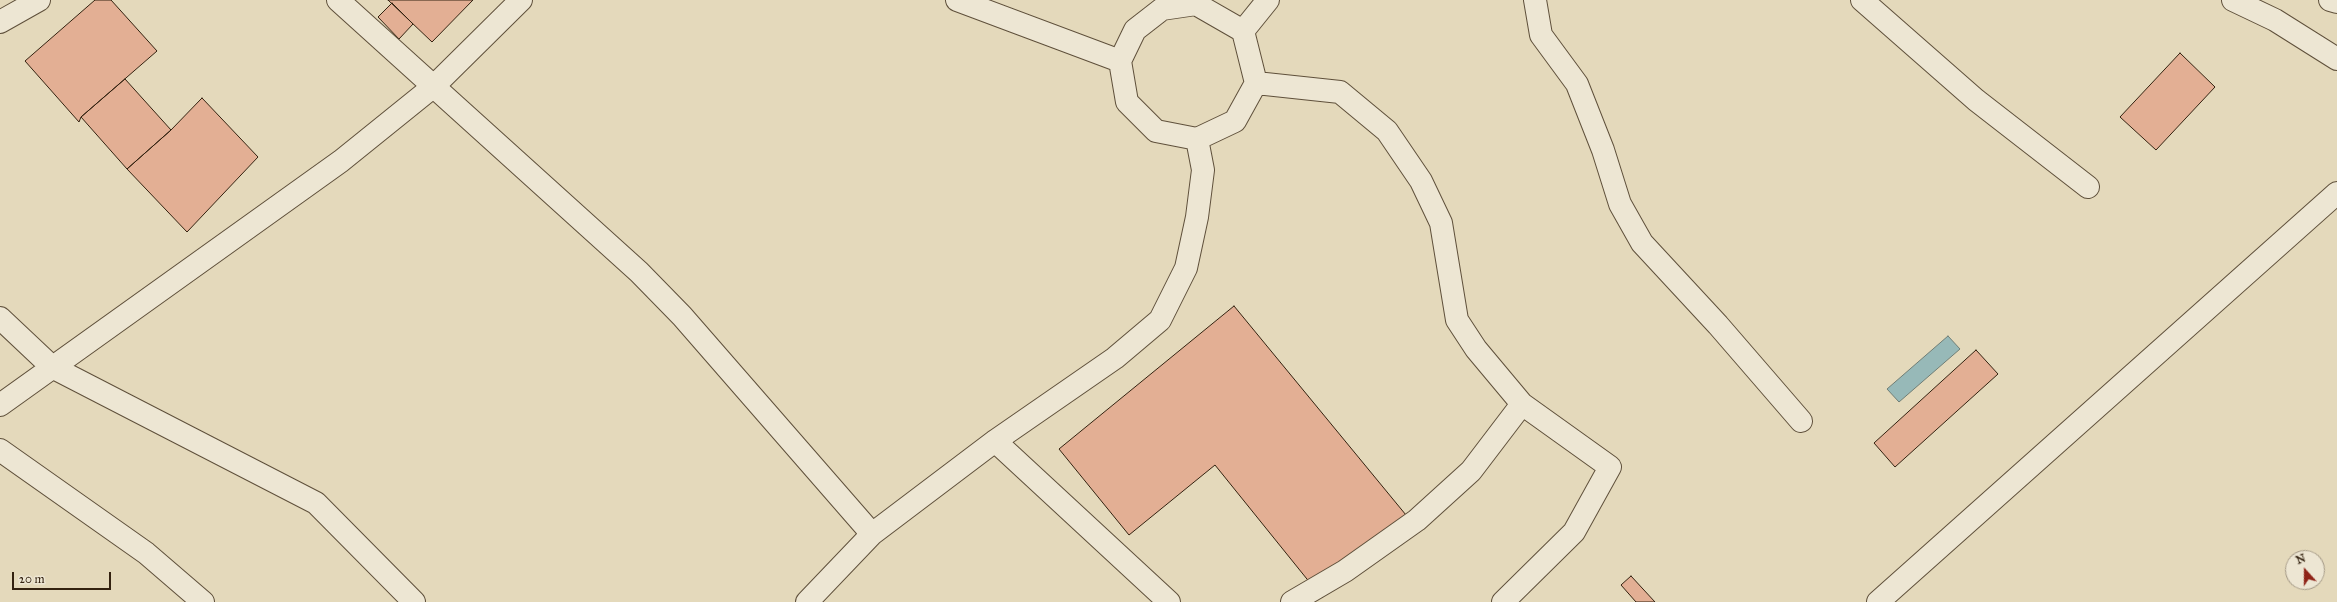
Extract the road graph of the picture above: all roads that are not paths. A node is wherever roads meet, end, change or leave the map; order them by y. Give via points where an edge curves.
1 (39, 0) edge
2 (338, 0) edge
3 (521, 0) edge
4 (960, 0) edge
5 (1268, 0) edge
6 (1535, 0) edge
7 (1862, 0) edge
8 (2233, 0) edge
9 (2330, 0) edge
10 (1198, 2) edge
11 (2337, 2) edge
12 (0, 22) edge
13 (1243, 30) junction
14 (2337, 59) edge
15 (1120, 61) junction
16 (1256, 83) junction
17 (434, 86) junction
18 (1197, 139) junction
19 (2088, 188) dead end
20 (2337, 193) edge
21 (0, 318) edge
22 (52, 367) junction
23 (1522, 404) junction
24 (0, 405) edge
25 (1800, 421) dead end
26 (995, 441) junction
27 (0, 450) edge
28 (872, 534) junction
29 (203, 602) edge
30 (414, 602) edge
31 (807, 602) edge
32 (1169, 602) edge
33 (1292, 602) edge
34 (1503, 602) edge
35 (1878, 602) edge

1 - 12 street
2 - 17 street
3 - 17 street
4 - 15 street
5 - 13 street
6 - 25 street via 1541,35 1577,84 1603,150 1620,204 1642,243 1718,325
7 - 19 street via 1976,100
8 - 14 street via 2275,20
9 - 11 street
10 - 13 street
10 - 15 street via 1162,9 1135,30
13 - 16 street
15 - 18 street via 1127,102 1156,131
16 - 18 street via 1235,121
16 - 23 street via 1340,92 1387,130 1422,180 1441,223 1457,320 1476,350
17 - 22 street via 299,193
17 - 28 street via 633,267 682,316
18 - 26 street via 1203,170 1197,217 1186,268 1160,320 1115,358
20 - 35 street
21 - 22 street
22 - 24 street
22 - 30 street via 316,503
23 - 33 street via 1470,471 1417,520 1345,571
23 - 34 street via 1610,467 1574,532
26 - 28 street
26 - 32 street
27 - 29 street via 146,553
28 - 31 street

